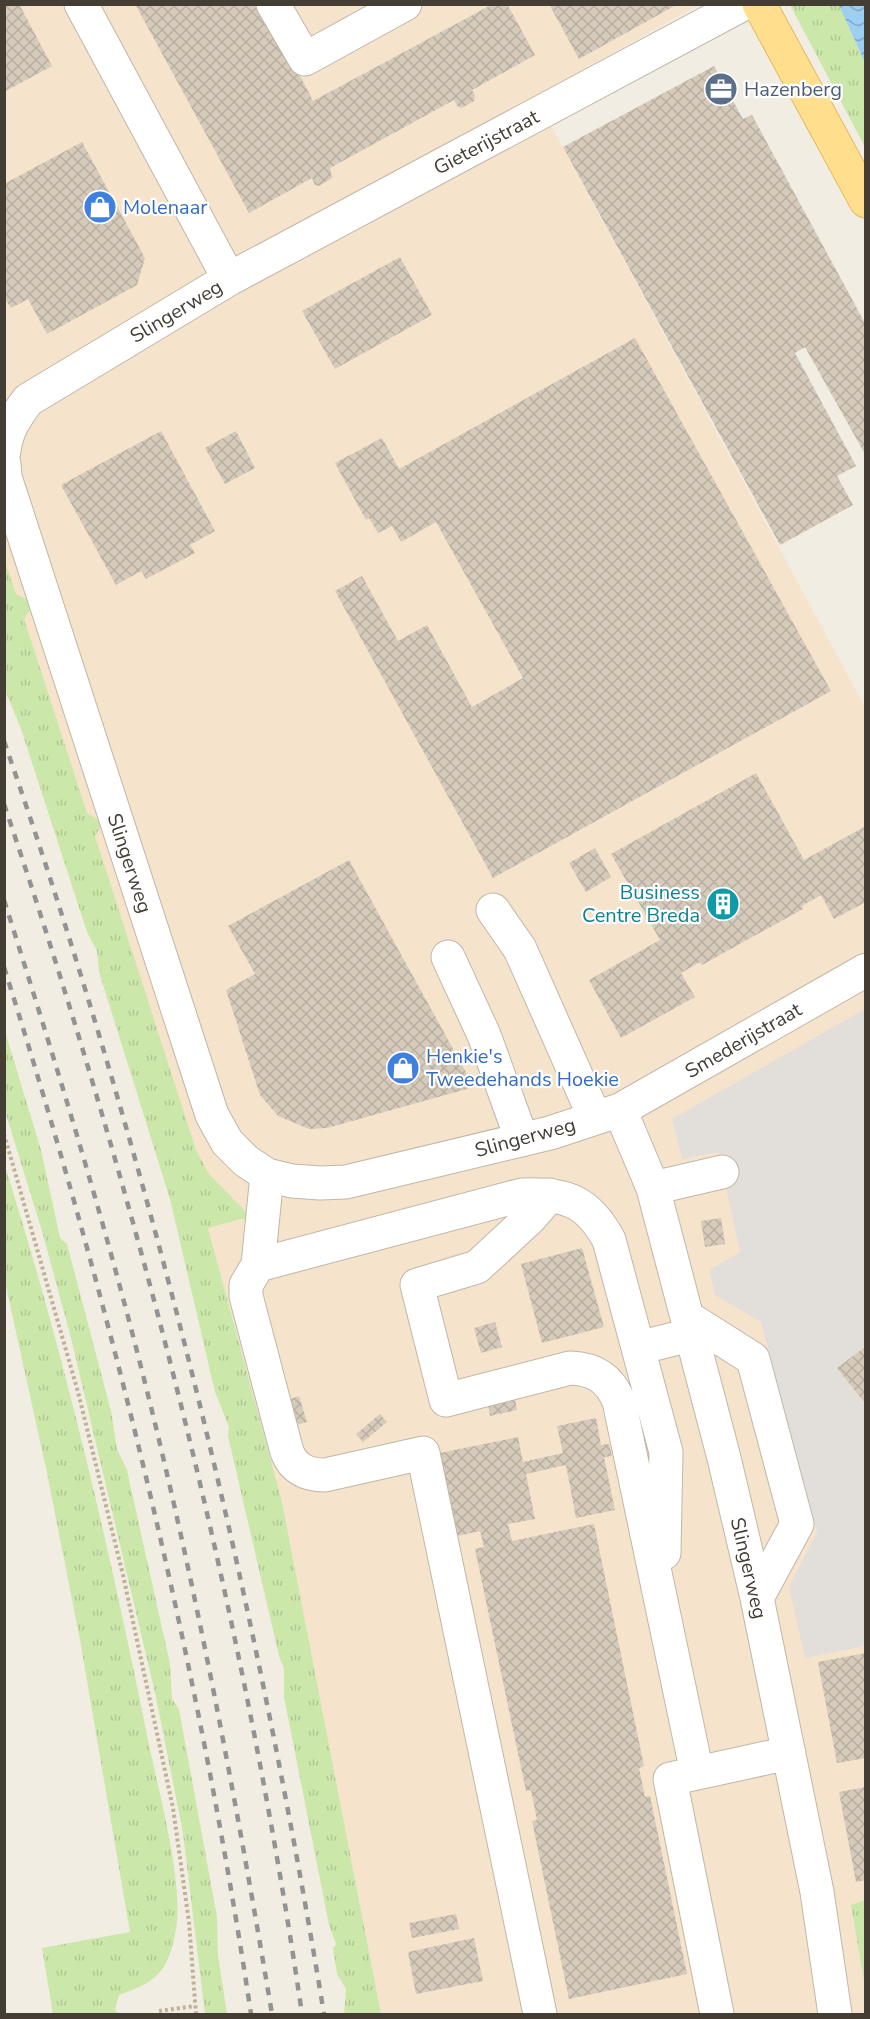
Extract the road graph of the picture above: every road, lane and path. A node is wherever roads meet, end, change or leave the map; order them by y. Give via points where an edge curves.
1 (81, 4) edge
2 (273, 4) edge
3 (405, 4) edge
4 (742, 4) edge
5 (759, 4) edge
6 (866, 201) edge
7 (230, 279) junction
8 (4, 451) edge
9 (4, 464) edge
10 (493, 910) dead end
11 (448, 957) dead end
12 (866, 970) edge
13 (607, 1114) junction
14 (4, 1134) edge
15 (522, 1140) junction
16 (722, 1172) dead end
17 (267, 1175) junction
18 (653, 1188) junction
19 (550, 1194) junction
20 (258, 1265) junction
21 (692, 1326) junction
22 (638, 1348) junction
23 (757, 1598) junction
24 (662, 1606) junction
25 (789, 1754) junction
26 (698, 1773) junction
27 (195, 2006) junction
28 (159, 2011) dead end
29 (196, 2014) edge
30 (540, 2014) edge
31 (717, 2014) edge
32 (835, 2014) edge

1 - 7 street, Slingerweg
2 - 3 street via 305,59
4 - 7 street, Gieterijstraat
5 - 6 main road
7 - 8 street, Slingerweg via 28,400 5,438
9 - 17 street, Slingerweg via 5,477 212,1115 227,1142
10 - 13 street via 520,949
11 - 15 street via 484,1035
12 - 13 street, Smederijstraat
13 - 15 street, Slingerweg
13 - 18 street, Slingerweg
14 - 27 path via 78,1392 123,1575 173,1808 189,1922
15 - 17 street, Slingerweg via 346,1182 292,1181
16 - 18 street
17 - 20 street
18 - 21 street, Slingerweg
19 - 20 street via 522,1194
19 - 22 street via 574,1201 594,1217 609,1240
19 - 24 street via 477,1267 417,1285 446,1400 570,1368 587,1368 602,1376 619,1401
20 - 30 street via 246,1285 247,1306 290,1460 305,1473 325,1475 423,1453
21 - 22 street
21 - 23 street, Slingerweg
21 - 23 street via 753,1359 765,1372 802,1510
22 - 24 street via 666,1452
23 - 25 street, Slingerweg
24 - 26 street
25 - 26 street
25 - 32 street, Slingerweg via 817,1892
26 - 31 street via 669,1779
27 - 28 path
27 - 29 path

